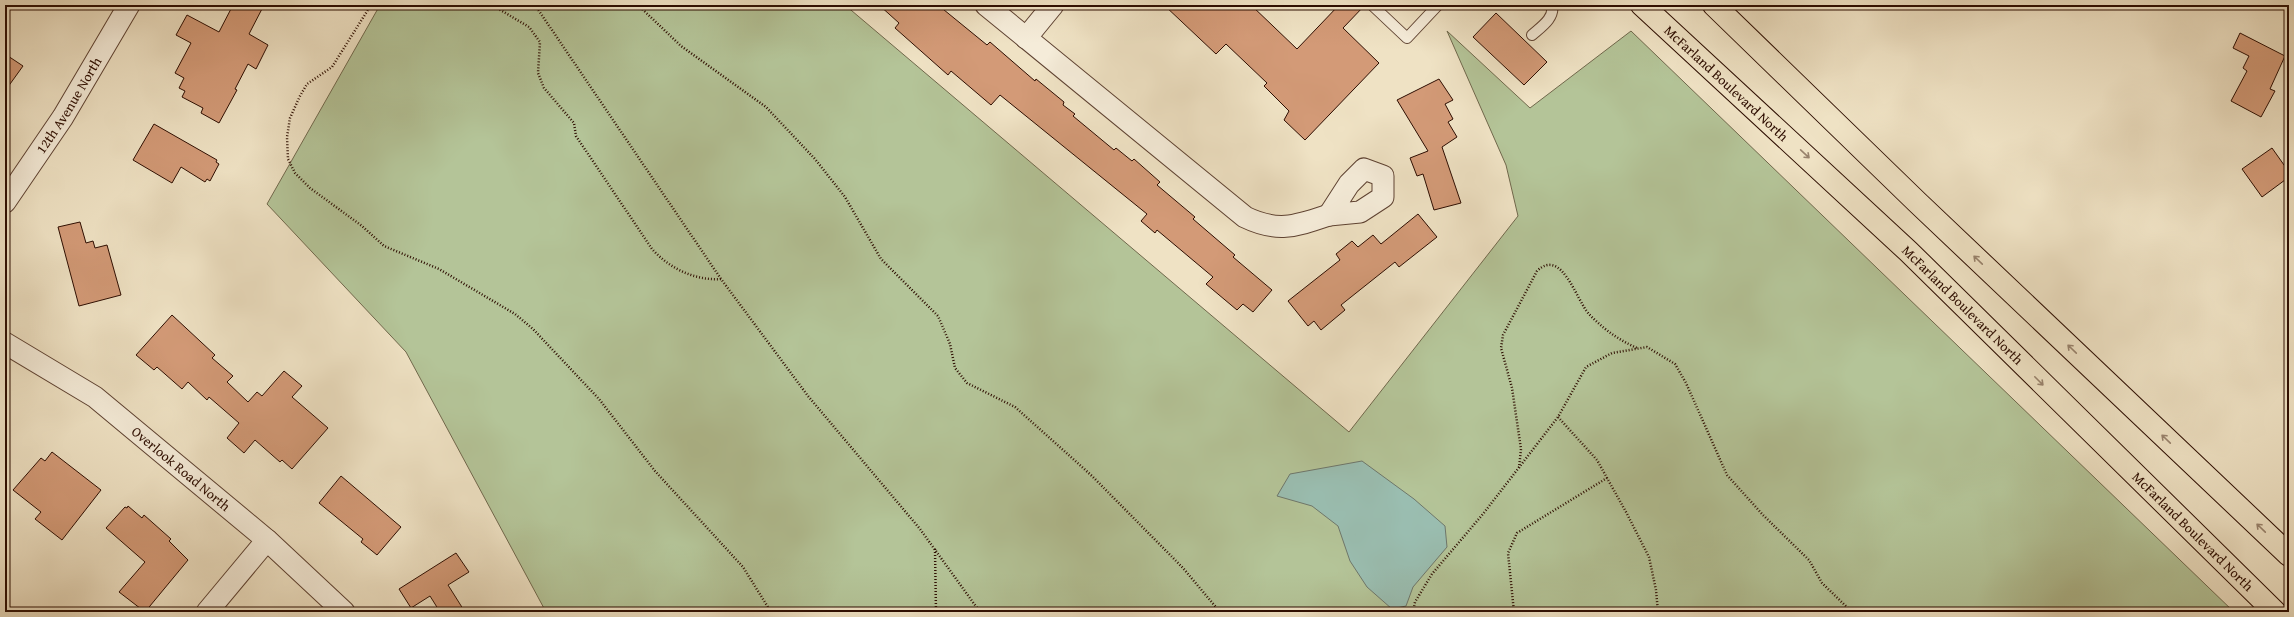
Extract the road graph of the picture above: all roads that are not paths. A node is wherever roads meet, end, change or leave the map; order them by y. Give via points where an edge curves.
1 (129, 5) edge
2 (986, 5) edge
3 (1053, 5) edge
4 (1372, 5) edge
5 (1438, 5) edge
6 (1552, 5) edge
7 (1642, 5) edge
8 (1714, 5) edge
9 (1532, 35) dead end
10 (1026, 38) junction
11 (5, 202) edge
12 (1329, 215) dead end
13 (5, 343) edge
14 (267, 540) junction
15 (2289, 555) edge
16 (207, 612) edge
17 (344, 612) edge
18 (2275, 612) edge

1 - 11 street, 12th Avenue North via 62,117
2 - 10 street
3 - 10 street
4 - 5 lane via 1407,38
6 - 9 lane via 1550,18
7 -> 18 highway, McFarland Boulevard North via 1908,251
15 -> 8 highway via 1923,208
10 - 12 street via 1245,217 1263,226 1283,227
13 - 14 street, Overlook Road North via 96,397
14 - 16 street
14 - 17 street, Overlook Road North

